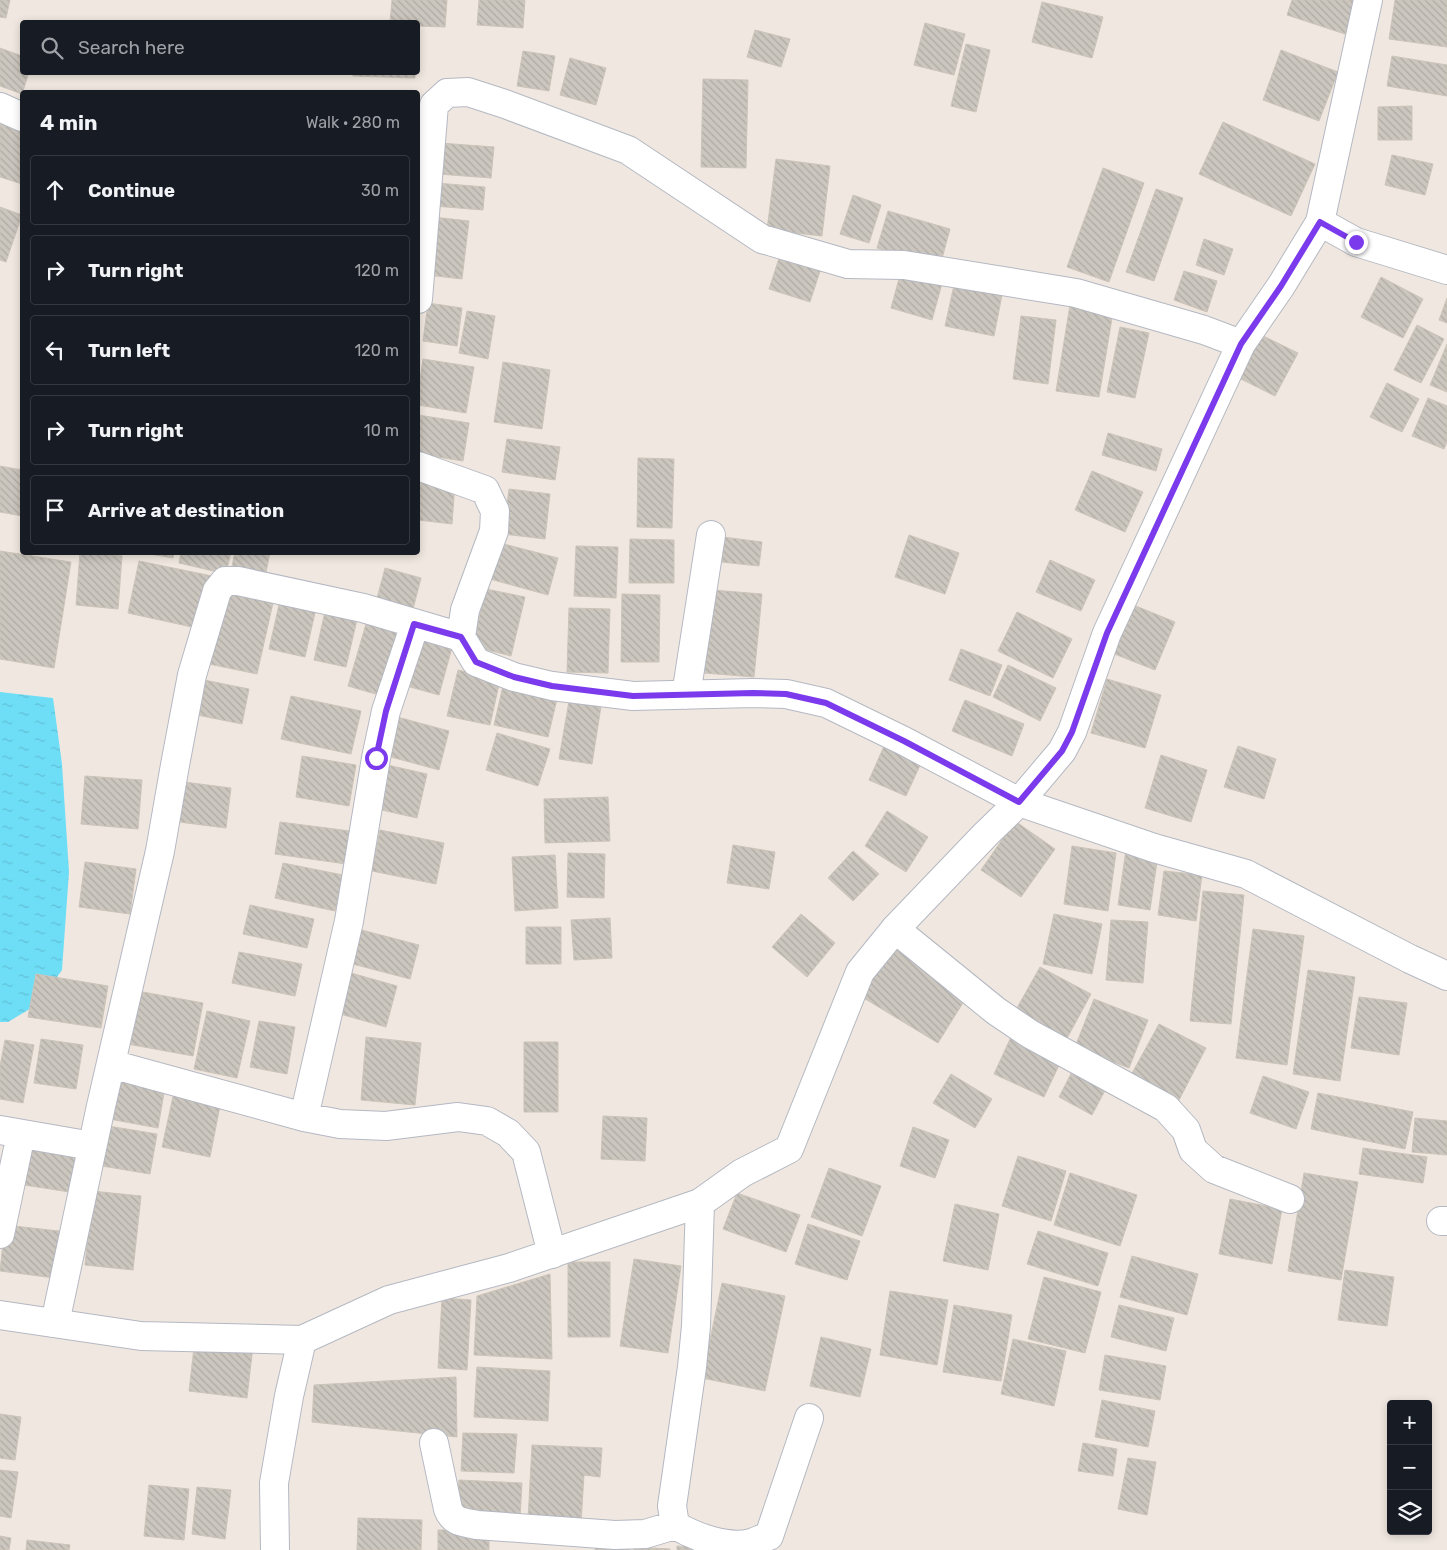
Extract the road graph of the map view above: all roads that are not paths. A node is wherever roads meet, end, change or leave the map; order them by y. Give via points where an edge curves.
1 (1368, 0) edge
2 (0, 107) edge
3 (20, 116) edge
4 (1320, 222) junction
5 (1447, 270) edge
6 (420, 275) edge
7 (1241, 344) junction
8 (420, 467) edge
9 (711, 535) dead end
10 (414, 624) junction
11 (461, 637) junction
12 (686, 694) junction
13 (1019, 802) junction
14 (895, 929) junction
15 (1447, 976) edge
16 (111, 1064) junction
17 (304, 1117) junction
18 (11, 1132) edge
19 (92, 1146) junction
20 (1290, 1199) dead end
21 (700, 1204) junction
22 (0, 1234) edge
23 (552, 1254) junction
24 (0, 1315) edge
25 (55, 1323) junction
26 (302, 1340) junction
27 (809, 1418) dead end
28 (434, 1443) dead end
29 (675, 1525) junction
30 (275, 1550) edge

1 - 4 street
2 - 3 street
4 - 5 street via 1356,242
4 - 7 street
6 - 7 street via 434,105 446,93 468,92 628,150 762,239 848,264 904,265 1076,293
7 - 13 street via 1107,633 1072,732 1062,751
8 - 11 street via 485,490 495,511 494,531 465,610
9 - 12 street
10 - 11 street
10 - 16 street via 363,608 238,581 224,581 217,591 192,676 158,860
10 - 17 street via 386,711 349,921
11 - 12 street via 476,662 514,677 552,686 633,696
12 - 13 street via 786,694 826,703
13 - 14 street
13 - 15 street via 1154,848 1246,874
14 - 20 street via 996,1011 1030,1034 1166,1108 1186,1130 1193,1150 1214,1169
14 - 21 street via 860,972 789,1149 742,1173
16 - 17 street
16 - 19 street
17 - 23 street via 340,1124 386,1126 458,1117 487,1121 508,1133 526,1152
18 - 19 street
18 - 22 street
19 - 25 street
21 - 23 street
21 - 29 street via 694,1351 672,1506
23 - 26 street via 389,1300
24 - 25 street
25 - 26 street via 141,1336
26 - 30 street via 274,1483
27 - 29 street via 769,1536 750,1543 723,1543 689,1534
28 - 29 street via 448,1509 456,1521 615,1535 645,1534

